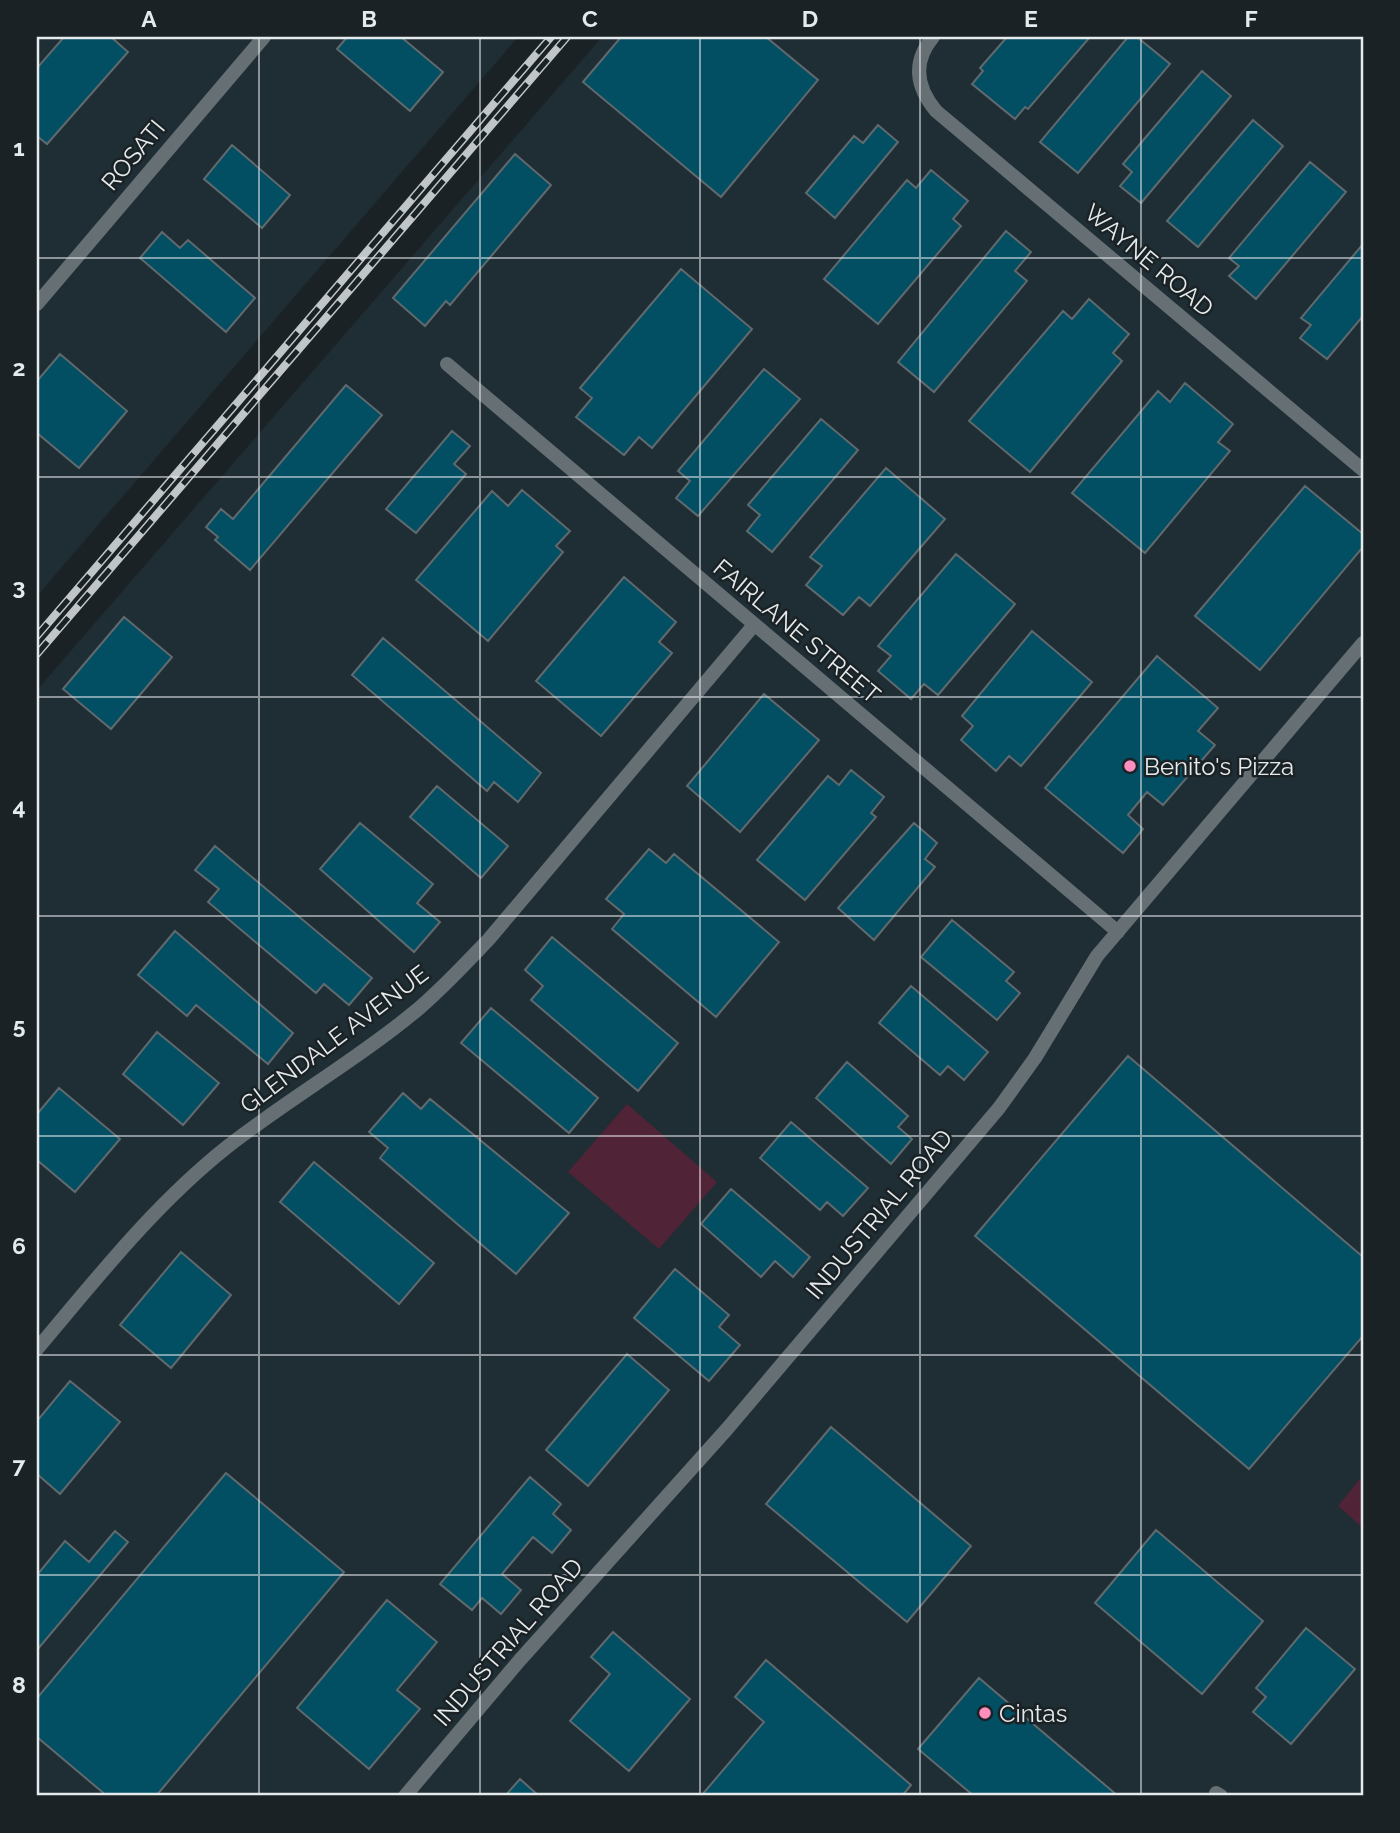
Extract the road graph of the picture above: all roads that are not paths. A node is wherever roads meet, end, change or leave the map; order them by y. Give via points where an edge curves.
1 (264, 37) edge
2 (933, 37) edge
3 (37, 304) edge
4 (447, 364) dead end
5 (1363, 470) edge
6 (754, 625) junction
7 (1363, 642) edge
8 (1118, 932) junction
9 (37, 1349) edge
10 (405, 1796) edge

1 - 3 street, ROSATI
2 - 5 street, WAYNE ROAD via 923,52 918,76 925,98 936,111
4 - 6 street, FAIRLANE STREET
6 - 8 street, FAIRLANE STREET
6 - 9 street, GLENDALE AVENUE via 451,980 189,1179
7 - 8 street, INDUSTRIAL ROAD
8 - 10 street, INDUSTRIAL ROAD via 1085,972 1035,1058 999,1108 727,1429

